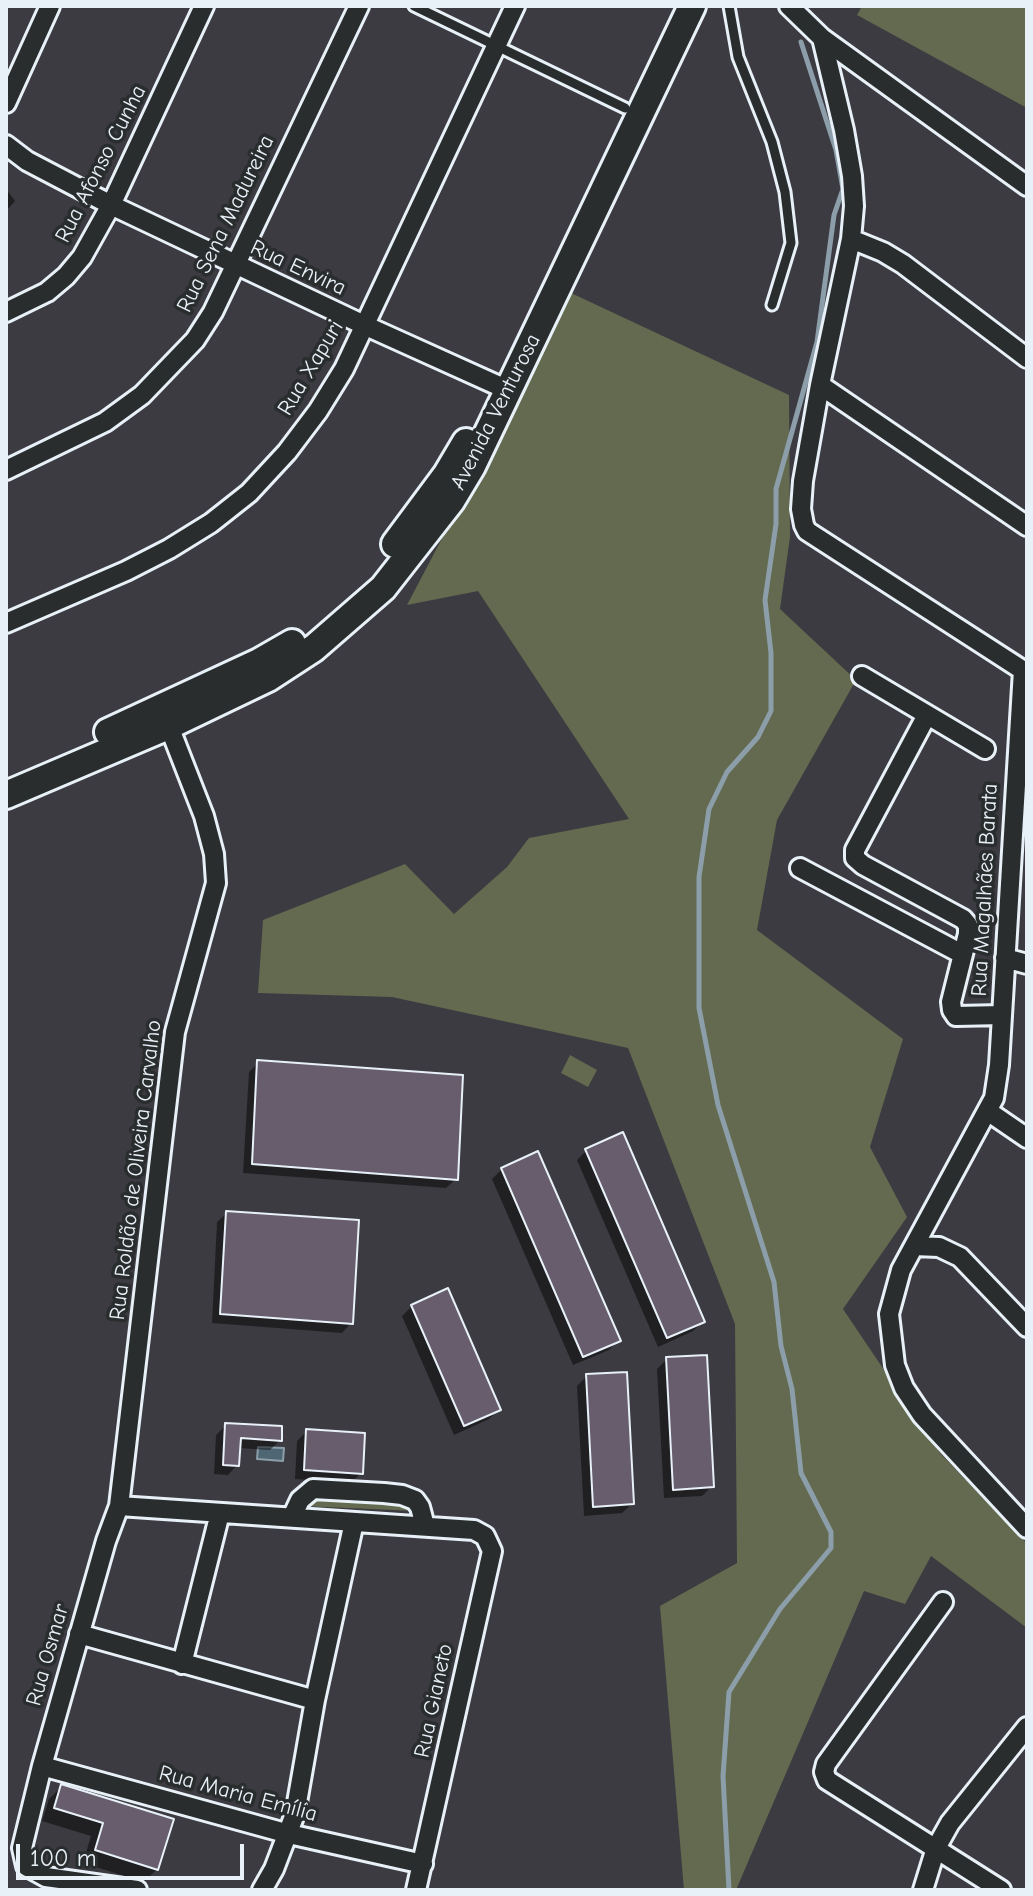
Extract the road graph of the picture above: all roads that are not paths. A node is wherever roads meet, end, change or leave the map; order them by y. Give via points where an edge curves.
1 (50, 6) edge
2 (204, 6) edge
3 (359, 6) edge
4 (414, 6) edge
5 (515, 6) edge
6 (673, 6) edge
7 (692, 6) edge
8 (729, 6) edge
9 (789, 6) edge
10 (822, 38) junction
11 (495, 47) junction
12 (6, 101) edge
13 (625, 108) junction
14 (6, 145) edge
15 (6, 161) edge
16 (27, 161) junction
17 (1027, 186) edge
18 (111, 205) junction
19 (851, 239) junction
20 (235, 264) junction
21 (772, 305) dead end
22 (6, 312) edge
23 (364, 325) junction
24 (1024, 348) edge
25 (820, 385) junction
26 (500, 387) junction
27 (6, 470) edge
28 (1027, 526) edge
29 (6, 623) edge
30 (1025, 671) edge
31 (862, 676) dead end
32 (927, 715) junction
33 (165, 717) junction
34 (985, 749) dead end
35 (6, 777) edge
36 (6, 795) edge
37 (800, 868) dead end
38 (962, 954) junction
39 (1005, 958) junction
40 (1027, 964) edge
41 (1002, 1015) junction
42 (989, 1112) junction
43 (1027, 1138) edge
44 (914, 1246) junction
45 (1027, 1327) edge
46 (119, 1506) junction
47 (220, 1513) junction
48 (292, 1517) junction
49 (354, 1522) junction
50 (425, 1526) junction
51 (1027, 1528) edge
52 (943, 1602) dead end
53 (79, 1634) junction
54 (182, 1664) junction
55 (315, 1700) junction
56 (1027, 1727) edge
57 (42, 1766) junction
58 (289, 1834) junction
59 (936, 1848) junction
60 (423, 1864) junction
61 (110, 1888) edge
62 (137, 1890) edge
63 (262, 1890) edge
64 (416, 1890) edge
65 (923, 1890) edge
66 (1001, 1890) edge

1 - 12 street
2 - 18 street, Rua Afonso Cunha
3 - 20 street, Rua Sena Madureira
4 - 11 lane
5 - 11 street, Rua Xapuri
6 - 13 street, Avenida Venturosa
7 - 26 street, Avenida Venturosa
8 - 21 lane via 738,57 772,142 785,192 791,243
9 - 10 street
10 - 17 street
10 - 19 street via 852,176
11 - 13 lane
11 - 23 street, Rua Xapuri
13 - 26 street, Avenida Venturosa
14 - 16 street, Rua Envira
15 - 16 street, Rua Envira
16 - 18 street, Rua Envira
18 - 20 street, Rua Envira
18 - 22 street, Rua Afonso Cunha via 66,276
19 - 24 street via 903,264
19 - 25 street
20 - 23 street, Rua Envira
20 - 27 street, Rua Sena Madureira via 195,340 142,395 105,422
23 - 26 street, Rua Envira
23 - 29 street, Rua Xapuri via 318,411 249,493 169,549
25 - 28 street
25 - 30 street via 803,481 801,518 807,531
26 - 33 street, Avenida Venturosa via 461,486 399,569 363,607 268,678
30 - 39 street, Rua Magalhães Barata
31 - 32 street
32 - 34 street
32 - 38 street via 855,858 963,919 968,934
33 - 35 street, Avenida Venturosa
33 - 36 street, Avenida Venturosa
33 - 46 street, Rua Roldão de Oliveira Carvalho via 204,816 216,883 175,1032
37 - 38 street
38 - 41 street via 952,1010 956,1016
39 - 40 street
39 - 41 street, Rua Magalhães Barata
41 - 42 street, Rua Magalhães Barata
42 - 43 street
42 - 44 street, Rua Magalhães Barata
44 - 45 street via 939,1247 960,1257
44 - 51 street, Rua Magalhães Barata via 889,1314 895,1365 904,1388 922,1415
46 - 47 street
46 - 53 street, Rua Osmar
47 - 48 street
47 - 54 street
48 - 49 street
48 - 50 street via 313,1489 393,1494 415,1500
49 - 50 street
49 - 55 street
50 - 60 street, Rua Gianeto via 474,1530 485,1536 492,1551
52 - 59 street via 826,1764 827,1780
53 - 54 street
53 - 57 street, Rua Osmar
54 - 55 street
55 - 58 street
56 - 59 street via 962,1806
57 - 58 street, Rua Maria Emília
57 - 61 street, Rua Osmar via 22,1839 26,1866 46,1877
58 - 60 street, Rua Maria Emília
58 - 63 street
59 - 65 street
59 - 66 street
60 - 64 street, Rua Gianeto
61 - 62 street

